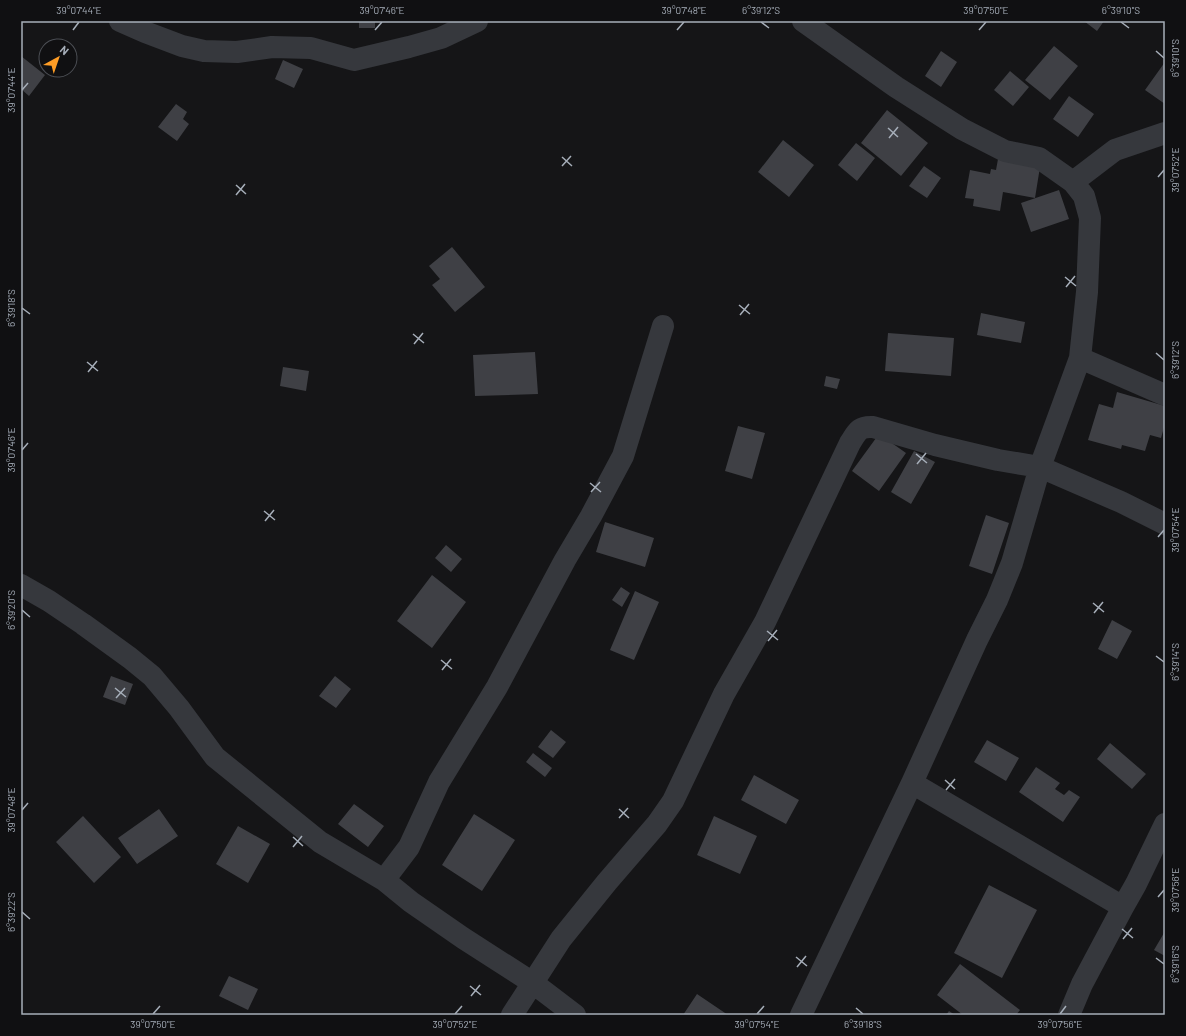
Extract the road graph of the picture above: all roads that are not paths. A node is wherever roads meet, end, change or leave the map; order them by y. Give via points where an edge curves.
1 (120, 21) edge
2 (477, 21) edge
3 (804, 21) edge
4 (1165, 133) edge
5 (1073, 182) junction
6 (663, 326) dead end
7 (1080, 358) junction
8 (1165, 395) edge
9 (1040, 467) junction
10 (1165, 524) edge
11 (21, 586) edge
12 (912, 783) junction
13 (1165, 824) edge
14 (384, 880) junction
15 (1123, 907) junction
16 (533, 983) junction
17 (512, 1015) edge
18 (575, 1015) edge
19 (802, 1015) edge
20 (1069, 1015) edge

1 - 2 street via 182,46 204,51 237,52 272,47 311,48 354,60 442,38
3 - 5 street via 896,87 962,129 1005,151 1039,158
4 - 5 street via 1115,150
5 - 7 street via 1084,196 1090,218 1087,292
6 - 14 street via 623,456 497,687 439,782 409,847
7 - 8 street
7 - 9 street
9 - 10 street
9 - 12 street via 1009,569
9 - 16 street via 935,445 873,427 859,429 765,622 724,694 673,801 657,824 561,939
11 - 14 street via 54,604 130,658 152,676 180,708 214,757 320,842
12 - 15 street
12 - 19 street
13 - 15 street
14 - 16 street via 450,929
15 - 20 street via 1082,984
16 - 17 street
16 - 18 street

